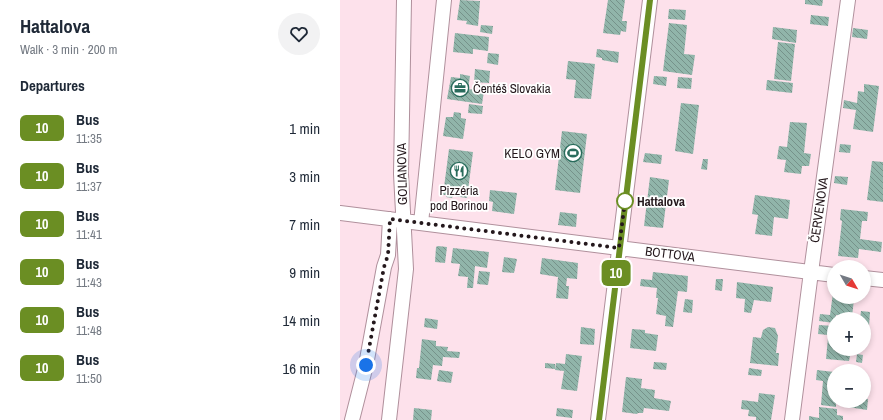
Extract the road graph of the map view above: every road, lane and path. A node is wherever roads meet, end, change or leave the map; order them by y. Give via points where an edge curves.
1 (404, 0) edge
2 (444, 0) edge
3 (650, 0) edge
4 (848, 0) edge
5 (340, 213) edge
6 (397, 220) junction
7 (421, 223) junction
8 (619, 248) junction
9 (811, 272) junction
10 (827, 273) edge
11 (871, 279) edge
12 (883, 280) edge
13 (352, 420) edge
14 (389, 420) edge
15 (598, 420) edge
16 (792, 420) edge

1 - 6 street, GOLIANOVA via 401,166
2 - 7 street, GOLIANOVA
3 - 8 street
4 - 9 street, ČERVENOVA
5 - 6 street, BOTTOVA
6 - 7 street, BOTTOVA
6 - 13 street, GOLIANOVA via 384,267 366,365
6 - 14 street, GOLIANOVA via 406,269
7 - 8 street, BOTTOVA
8 - 9 street, BOTTOVA
8 - 15 street
9 - 10 street, BOTTOVA
9 - 16 street, ČERVENOVA
11 - 12 street

